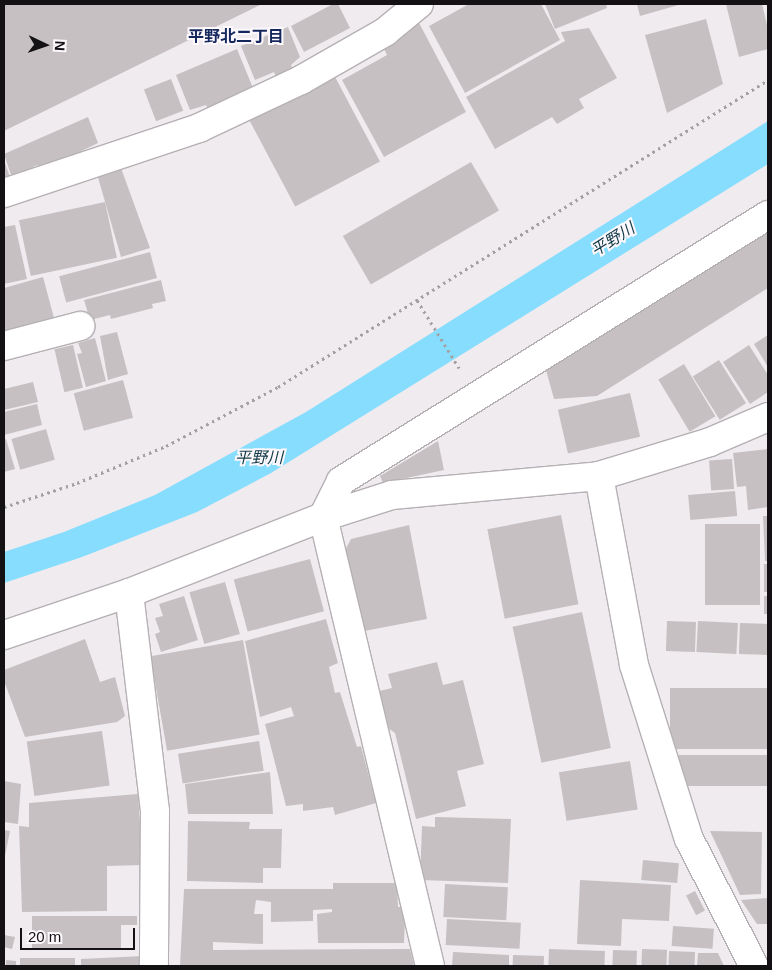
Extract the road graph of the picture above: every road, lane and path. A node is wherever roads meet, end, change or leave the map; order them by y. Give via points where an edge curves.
1 (419, 4) edge
2 (768, 80) edge
3 (4, 193) edge
4 (768, 214) edge
5 (417, 300) junction
6 (80, 326) dead end
7 (4, 346) edge
8 (475, 395) junction
9 (768, 417) edge
10 (599, 476) junction
11 (4, 507) edge
12 (323, 518) junction
13 (129, 593) junction
14 (4, 635) edge
15 (154, 966) edge
16 (430, 966) edge
17 (754, 966) edge

1 - 3 street via 385,32 310,76 208,124
2 - 5 path
4 - 8 street
5 - 8 path
5 - 11 path via 278,387 166,446 77,484
6 - 7 street
8 - 12 street via 341,481
9 - 10 street via 710,442
10 - 12 street via 392,495
10 - 17 street via 634,665 668,775 689,839
12 - 13 street
12 - 16 street
13 - 14 street
13 - 15 street via 155,811

